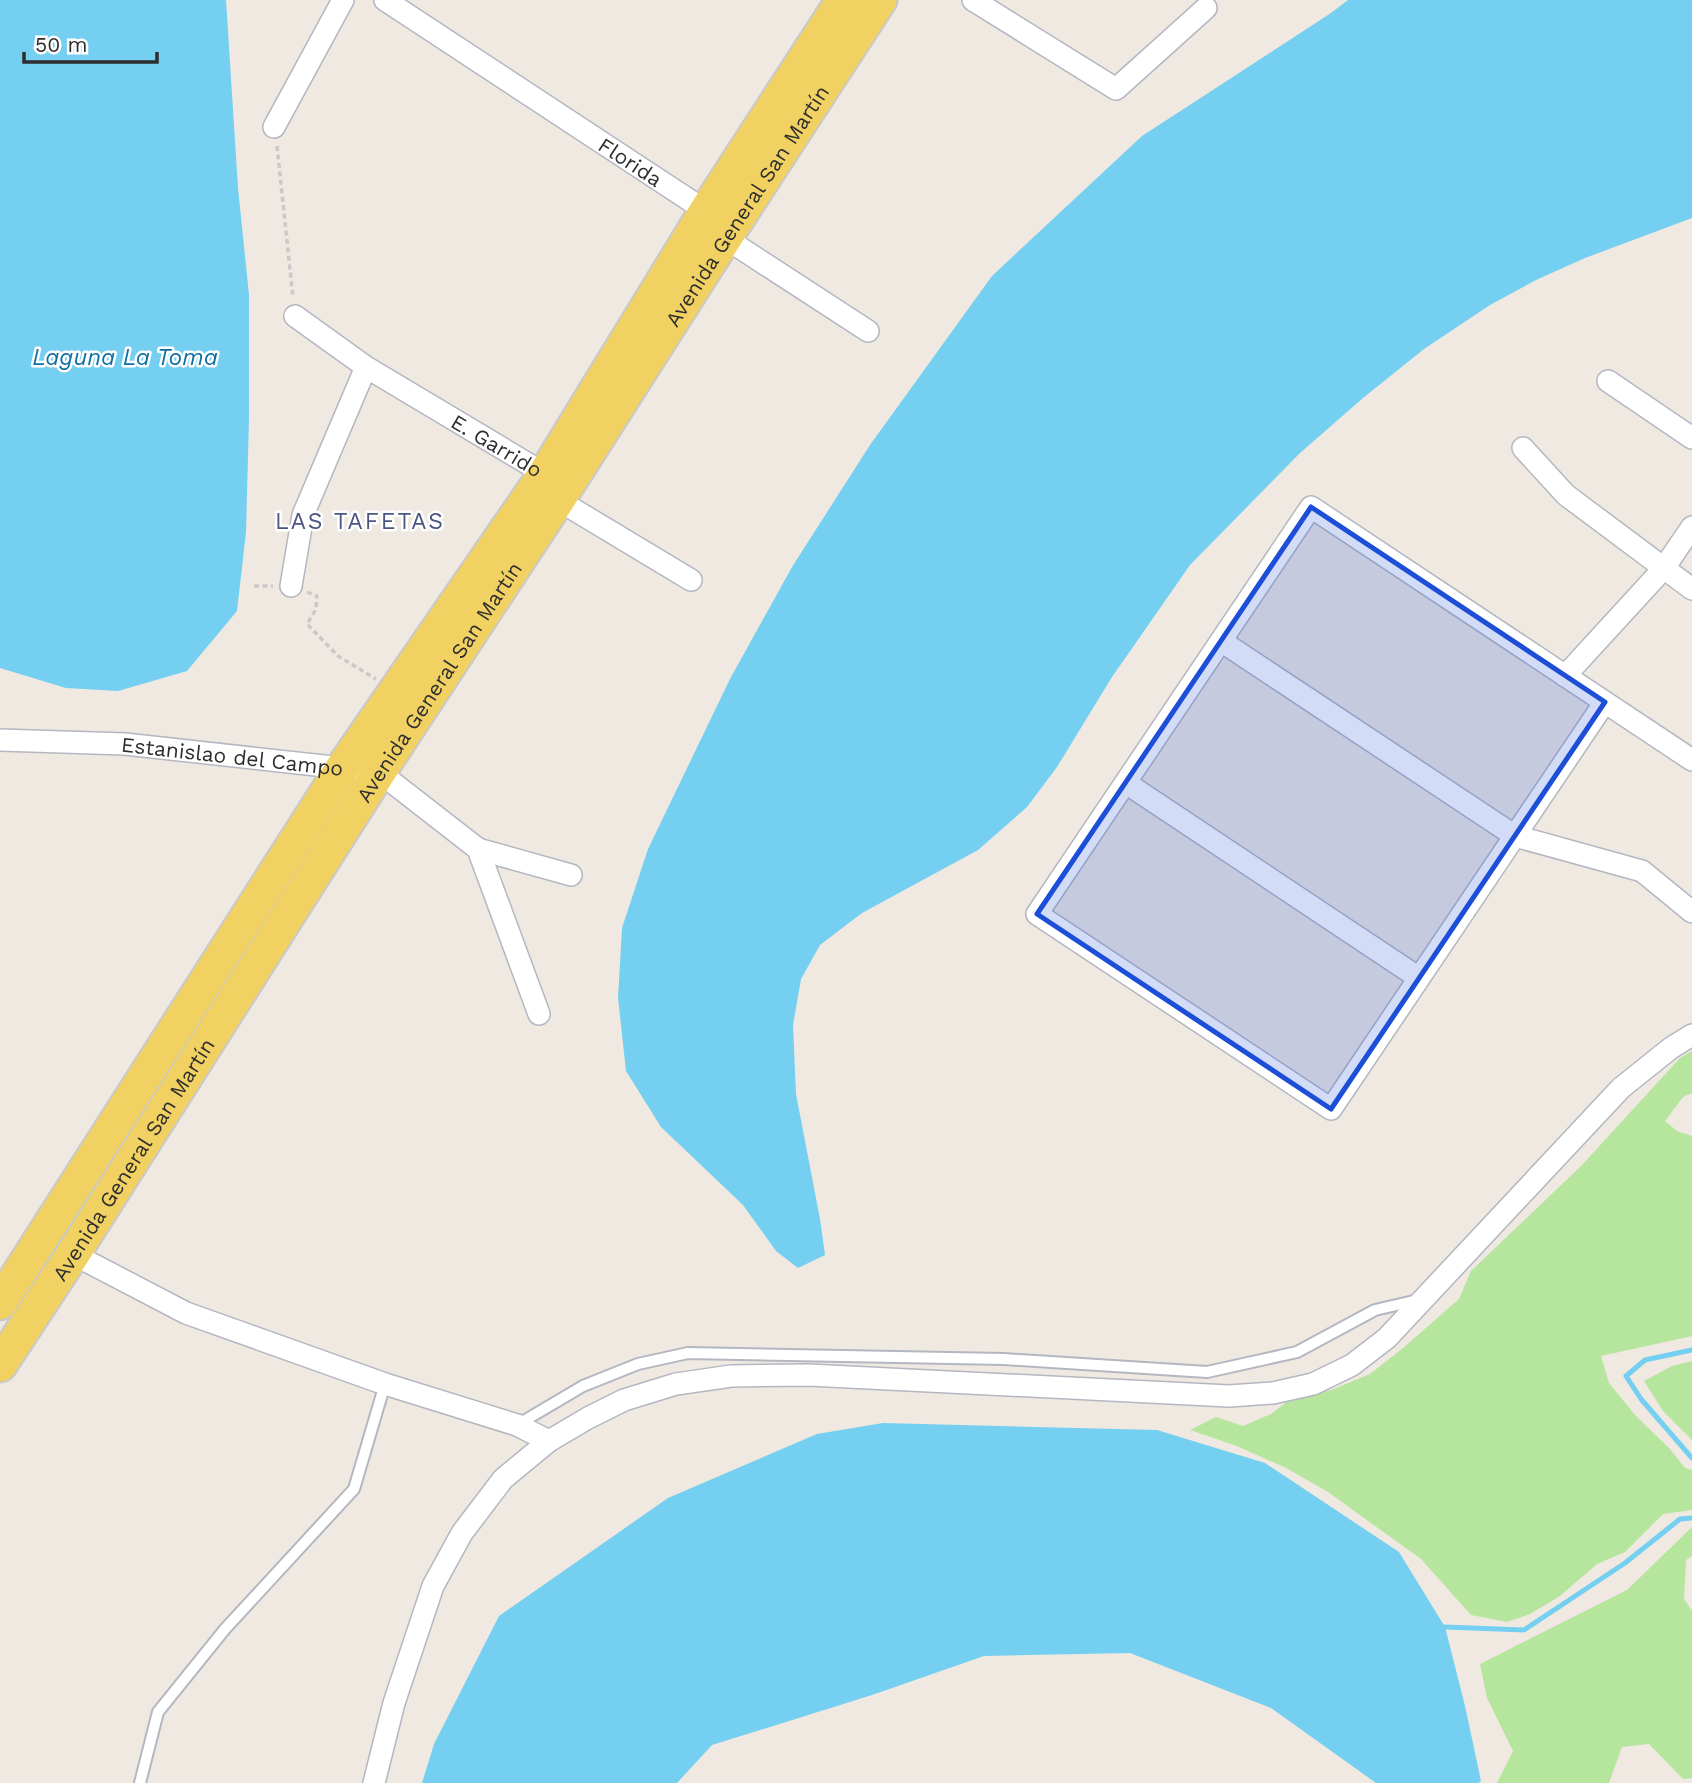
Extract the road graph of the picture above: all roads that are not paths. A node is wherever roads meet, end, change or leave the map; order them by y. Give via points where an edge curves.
1 (343, 0) edge
2 (384, 0) edge
3 (843, 0) edge
4 (880, 0) edge
5 (973, 0) edge
6 (1206, 8) dead end
7 (274, 127) road end
8 (706, 211) junction
9 (725, 238) junction
10 (295, 316) road end
11 (868, 331) dead end
12 (366, 367) junction
13 (1608, 381) dead end
14 (1692, 438) edge
15 (1523, 448) dead end
16 (552, 487) junction
17 (1692, 527) edge
18 (1664, 568) junction
19 (691, 580) dead end
20 (291, 586) road end
21 (1692, 589) edge
22 (1222, 641) junction
23 (1565, 676) junction
24 (1605, 702) junction
25 (0, 740) edge
26 (1692, 761) edge
27 (343, 767) junction
28 (379, 772) junction
29 (1126, 783) junction
30 (1515, 836) junction
31 (478, 849) junction
32 (571, 875) dead end
33 (1692, 912) edge
34 (1419, 978) junction
35 (538, 1014) dead end
36 (1692, 1035) edge
37 (73, 1254) junction
38 (1423, 1299) junction
39 (0, 1303) edge
40 (12, 1322) edge
41 (0, 1365) edge
42 (385, 1384) junction
43 (517, 1425) junction
44 (549, 1441) junction
45 (140, 1783) edge
46 (374, 1783) edge

1 - 7 street
2 - 8 street, Florida
3 - 8 main road, Avenida General San Martín
4 - 9 main road, Avenida General San Martín
5 - 6 street via 1116,89
8 - 9 street, Florida
8 - 16 main road, Avenida General San Martín
9 - 11 street, Florida
9 - 16 main road, Avenida General San Martín
10 - 12 street, E. Garrido
12 - 16 street, E. Garrido
12 - 20 street via 303,515
13 - 14 street
15 - 18 street via 1566,495
16 - 19 street, E. Garrido
16 - 27 main road, Avenida General San Martín
16 - 28 main road, Avenida General San Martín
17 - 18 street
18 - 21 street
18 - 23 street
22 - 23 street via 1311,508
22 - 29 street
22 - 30 street
23 - 24 street
24 - 26 street
24 - 30 street
25 - 27 street, Estanislao del Campo via 125,744
27 - 28 street, Estanislao del Campo
27 - 39 main road, Avenida General San Martín
28 - 31 street, Estanislao del Campo
28 - 37 main road, Avenida General San Martín
29 - 34 street
29 - 34 street via 1037,914 1071,937 1331,1108
30 - 33 street via 1642,871
30 - 34 street
31 - 32 street, Estanislao del Campo
31 - 35 street
36 - 38 street via 1621,1088
37 - 40 main road, Avenida General San Martín
37 - 42 street via 186,1313
38 - 43 lane via 1375,1310 1297,1353 1207,1372 1004,1359 688,1353 638,1364 583,1385
38 - 44 street via 1387,1338 1352,1365 1313,1384 1273,1394 1229,1396 809,1375 731,1376 676,1384 624,1400
40 - 41 main road, Avenida General San Martín
42 - 43 street
42 - 45 lane via 354,1489 225,1629 158,1712
43 - 44 street
44 - 46 street via 503,1479 462,1533 433,1587 394,1703

